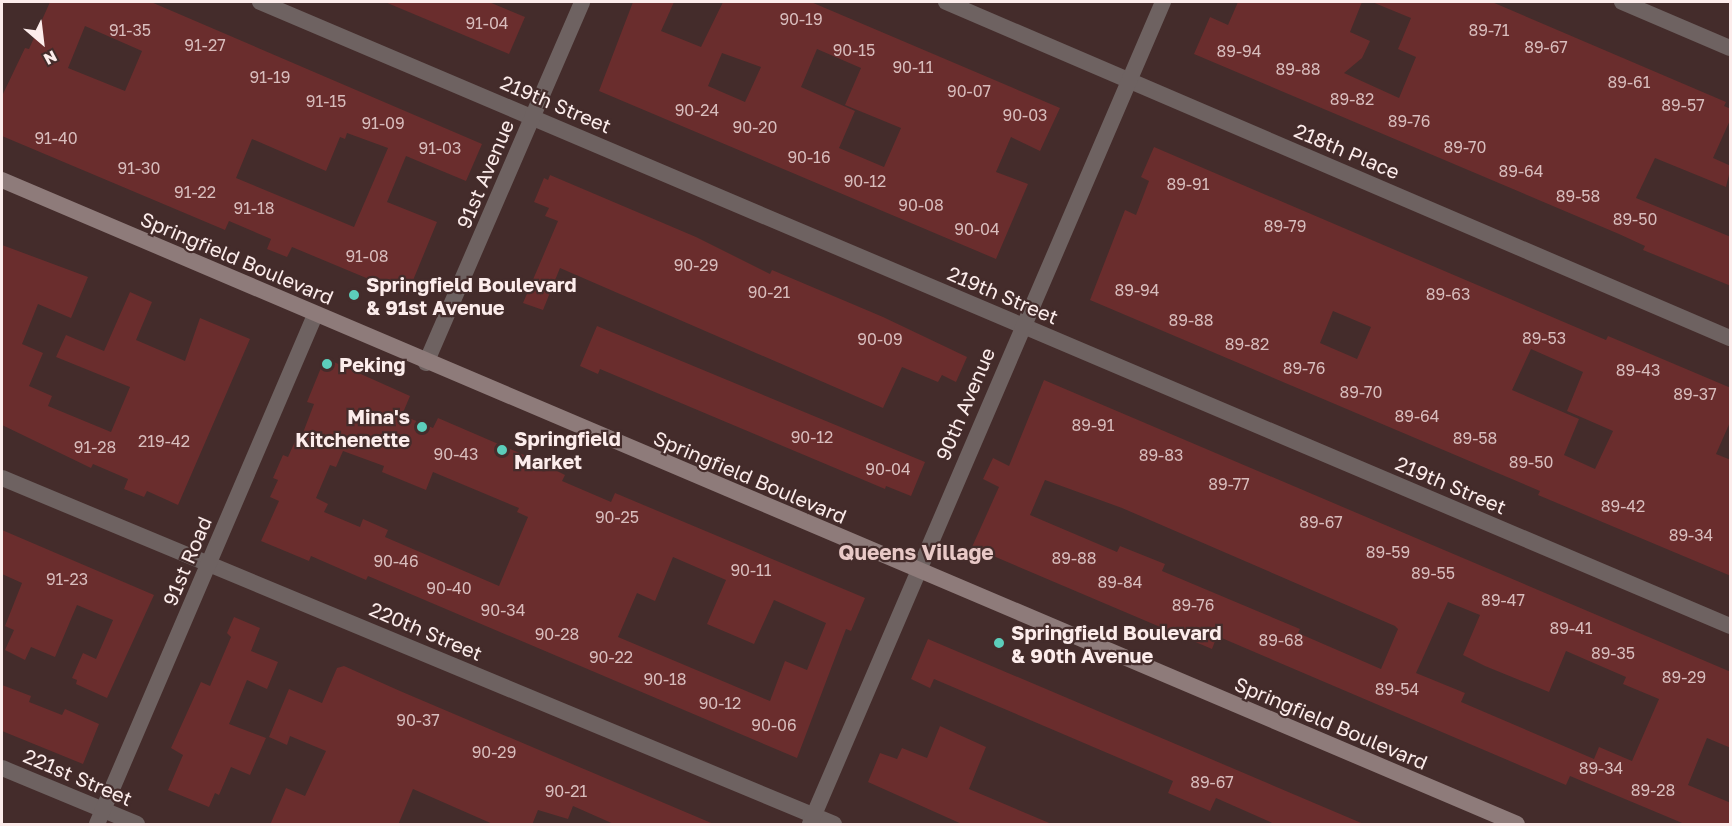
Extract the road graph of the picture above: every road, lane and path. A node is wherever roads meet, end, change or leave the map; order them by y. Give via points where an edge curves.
1 (260, 2) edge
2 (582, 2) edge
3 (946, 2) edge
4 (1163, 2) edge
5 (1622, 2) edge
6 (1731, 48) edge
7 (1131, 82) junction
8 (532, 117) junction
9 (2, 180) edge
10 (315, 315) junction
11 (1022, 325) junction
12 (1731, 338) edge
13 (426, 363) junction
14 (2, 478) edge
15 (209, 563) junction
16 (916, 570) junction
17 (1731, 626) edge
18 (2, 768) edge
19 (100, 817) edge
20 (811, 820) edge
21 (137, 825) edge
22 (834, 825) edge
23 (1517, 825) edge

1 - 8 street, 219th Street
2 - 8 street, 91st Avenue
3 - 7 street, 218th Place
4 - 7 street, 90th Avenue
5 - 6 street
7 - 11 street, 90th Avenue
7 - 12 street, 218th Place
8 - 11 street, 219th Street
8 - 13 street, 91st Avenue
9 - 10 main road, Springfield Boulevard
10 - 13 main road, Springfield Boulevard
10 - 15 street, 91st Road
11 - 16 street, 90th Avenue
11 - 17 street, 219th Street
13 - 16 main road, Springfield Boulevard
14 - 15 street, 220th Street
15 - 19 street, 91st Road
15 - 20 street, 220th Street
16 - 20 street, 90th Avenue
16 - 23 main road, Springfield Boulevard
18 - 19 street, 221st Street
19 - 21 street, 221st Street
20 - 22 street, 220th Street

